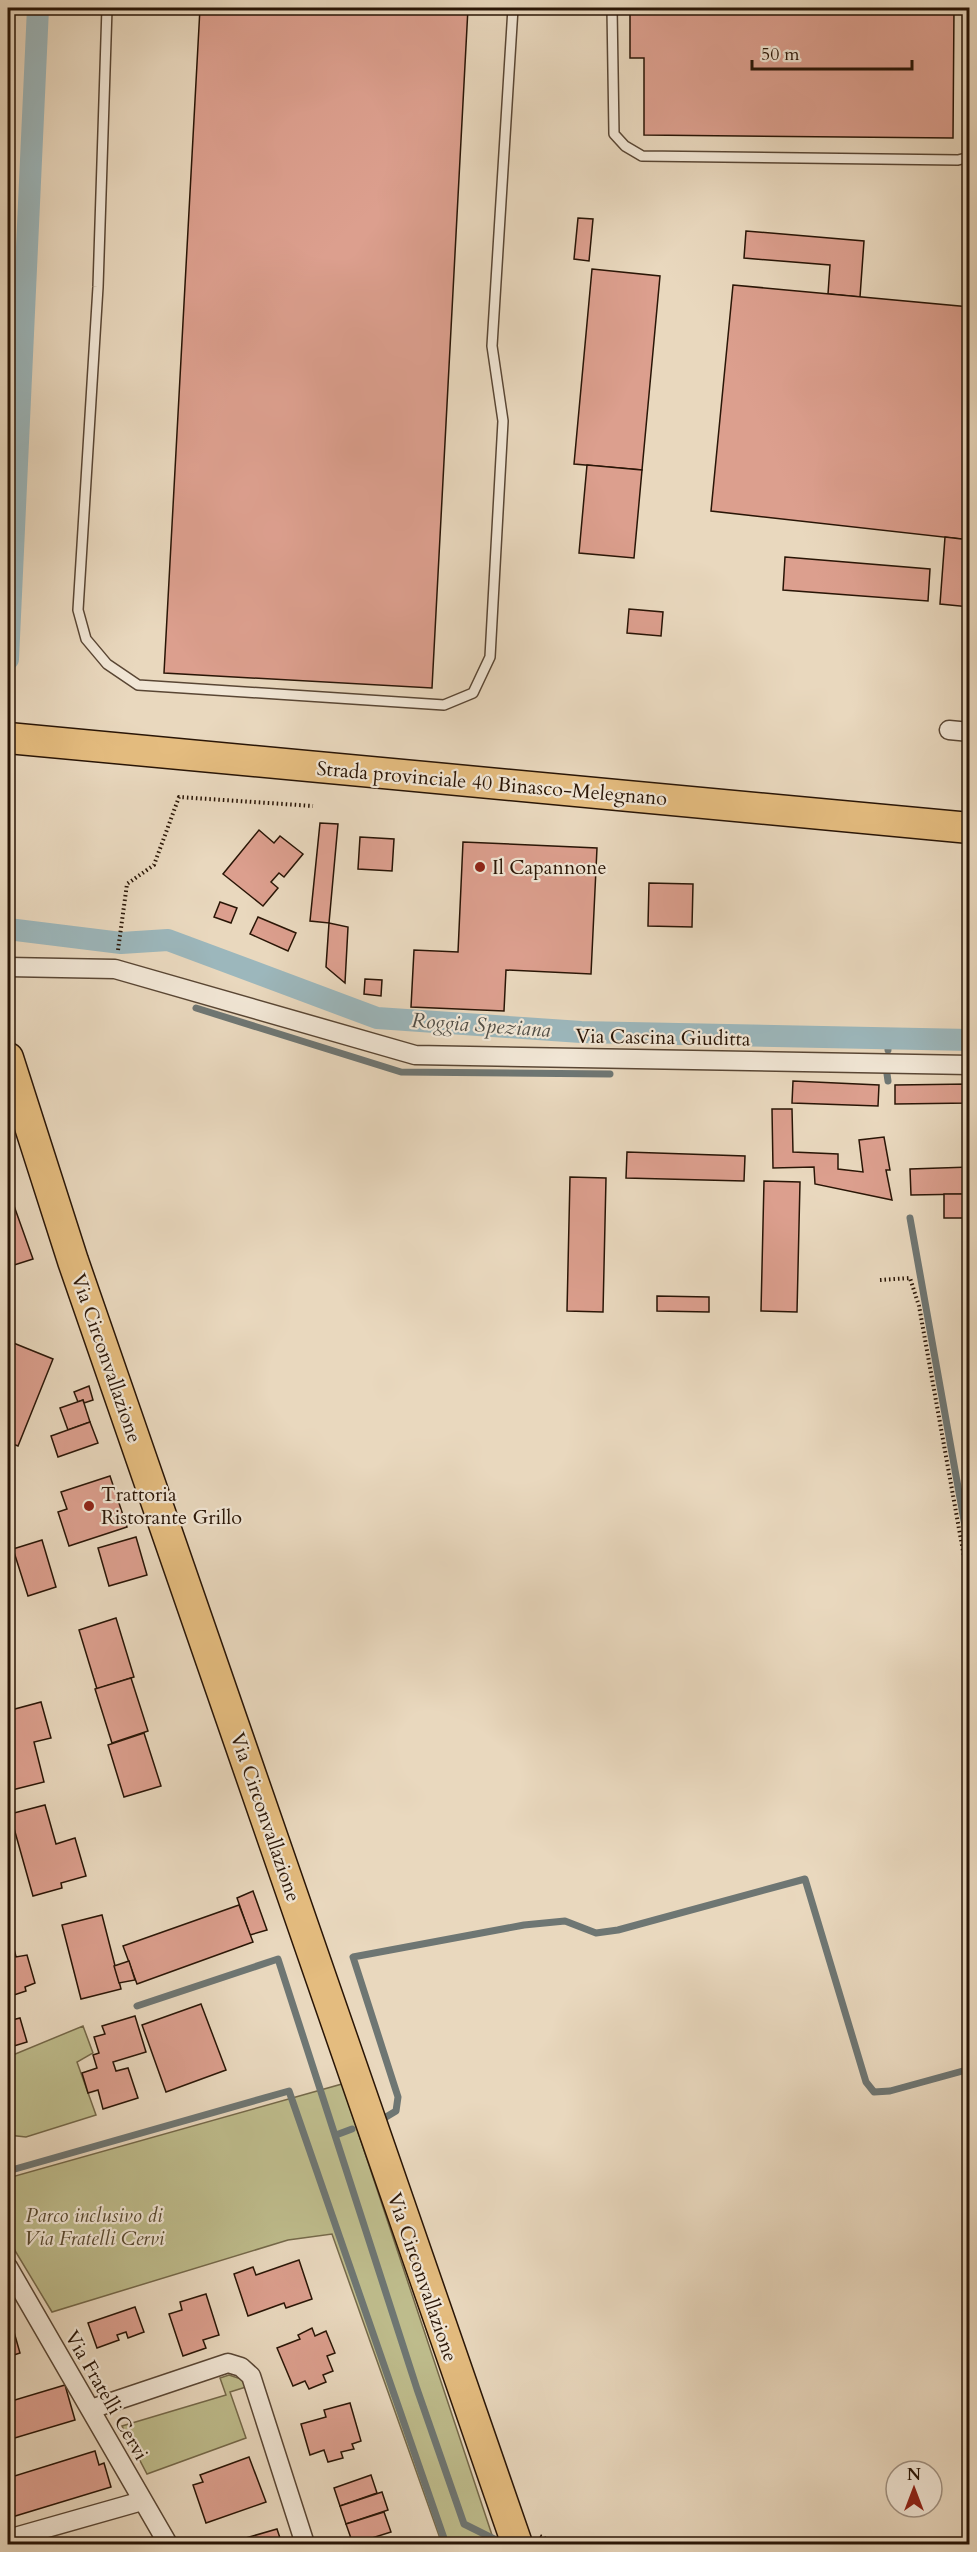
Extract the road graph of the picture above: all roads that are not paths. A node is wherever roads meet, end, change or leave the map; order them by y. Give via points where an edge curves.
1 (107, 8) edge
2 (513, 8) edge
3 (612, 8) edge
4 (969, 158) edge
5 (949, 730) dead end
6 (969, 732) edge
7 (10, 736) edge
8 (969, 828) edge
9 (8, 967) edge
10 (8, 1058) edge
11 (969, 1065) edge
12 (12, 1082) edge
13 (8, 2268) edge
14 (91, 2409) junction
15 (142, 2501) junction
16 (8, 2540) edge
17 (168, 2544) edge
18 (305, 2544) edge
19 (517, 2544) edge

1 - 2 lane via 98,287 78,610 86,639 107,664 138,685 444,705 473,693 490,657 503,421 492,346
3 - 4 lane via 614,134 642,156
5 - 6 street
7 - 8 main road, Strada provinciale 40 Binasco-Melegnano
9 - 11 street, Via Cascina Giuditta via 115,969 415,1055
10 - 12 main road, Via Circonvallazione
12 - 19 main road, Via Circonvallazione
13 - 14 street, Via Fratelli Cervi
14 - 15 street, Via Fratelli Cervi
14 - 18 street via 228,2363 241,2367 251,2376
15 - 16 street
15 - 17 street, Via Fratelli Cervi

